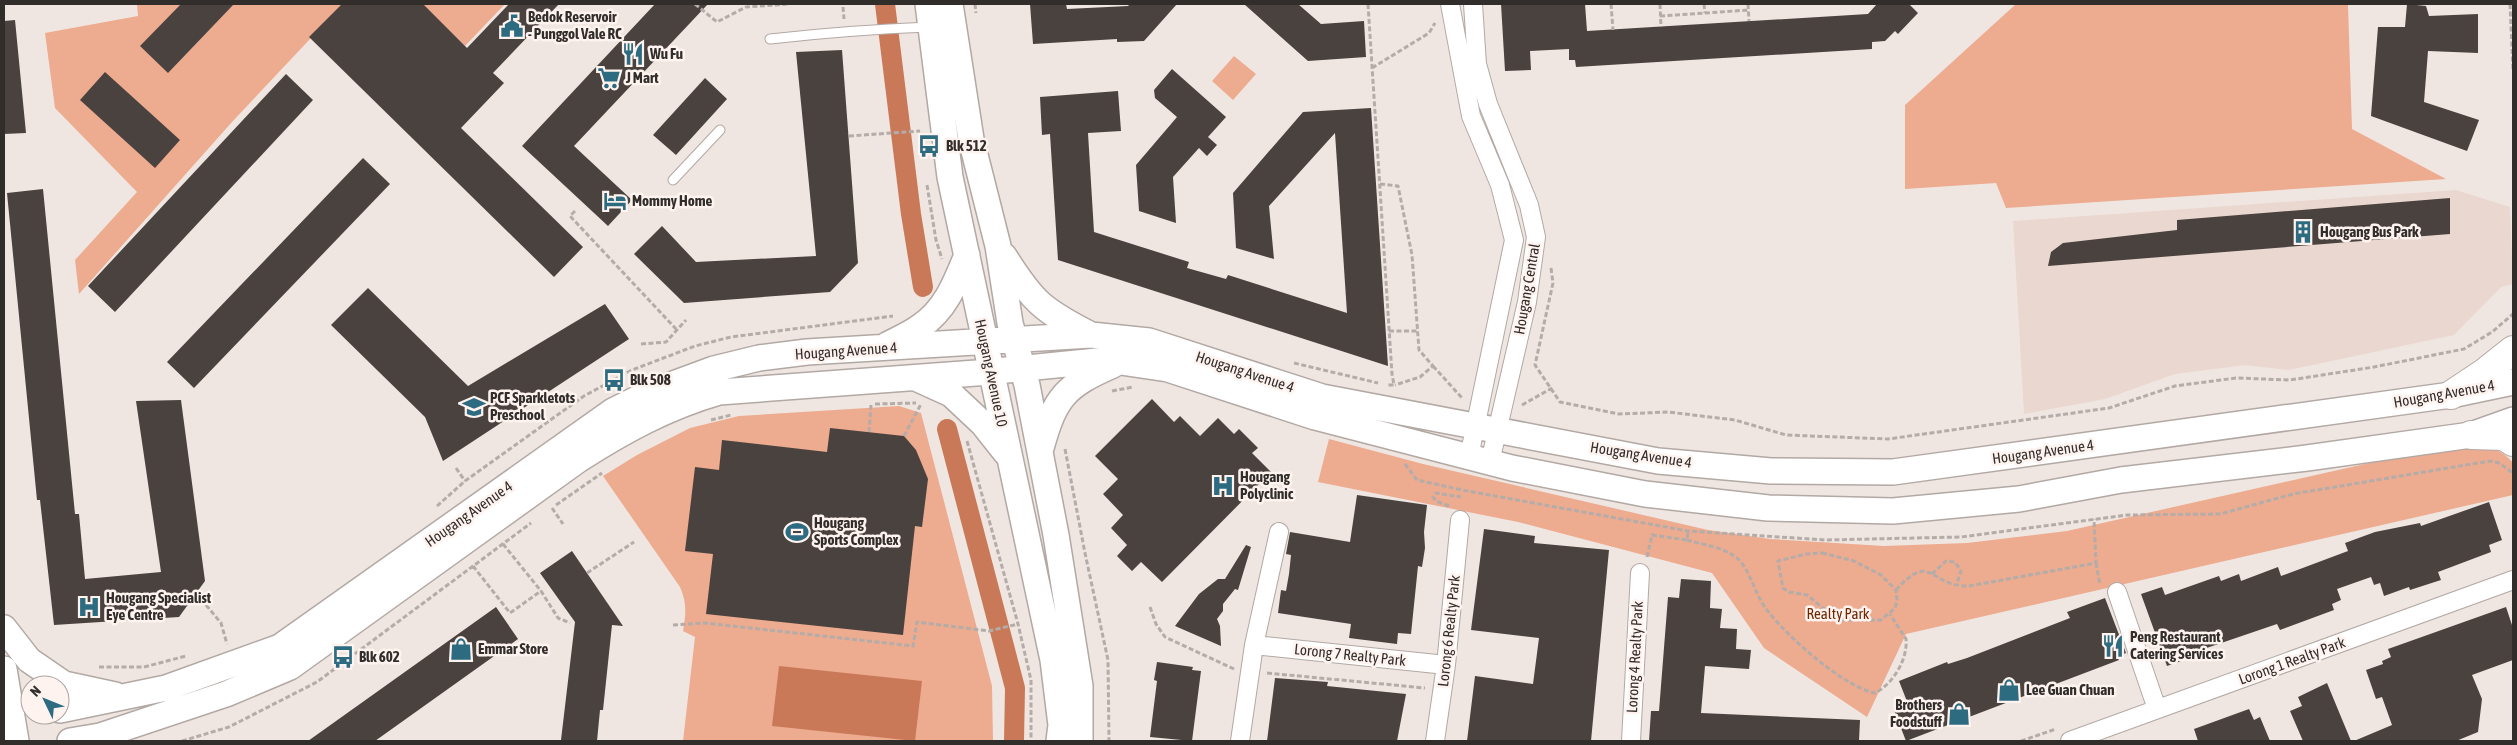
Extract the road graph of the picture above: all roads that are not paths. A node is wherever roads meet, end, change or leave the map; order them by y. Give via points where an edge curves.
1 (1473, 4) edge
2 (1445, 11) edge
3 (941, 20) edge
4 (770, 39) dead end
5 (1488, 104) junction
6 (1472, 116) junction
7 (720, 130) dead end
8 (673, 180) dead end
9 (998, 246) junction
10 (966, 255) junction
11 (1091, 335) junction
12 (1014, 340) junction
13 (985, 342) junction
14 (880, 348) junction
15 (2513, 350) edge
16 (1123, 362) junction
17 (1022, 367) junction
18 (990, 371) junction
19 (913, 377) junction
20 (2513, 382) edge
21 (2451, 395) junction
22 (2513, 420) edge
23 (1486, 427) junction
24 (2471, 435) junction
25 (2513, 442) edge
26 (572, 452) junction
27 (1040, 453) junction
28 (1010, 459) junction
29 (1479, 459) junction
30 (1456, 513) road end
31 (468, 527) junction
32 (1279, 532) dead end
33 (1640, 573) road end
34 (2513, 580) edge
35 (2117, 592) dead end
36 (4, 628) edge
37 (1254, 645) junction
38 (1446, 665) junction
39 (4, 669) edge
40 (124, 697) junction
41 (70, 708) edge
42 (2157, 709) junction
43 (17, 724) edge
44 (97, 738) edge
45 (70, 741) edge
46 (1059, 741) edge
47 (1080, 741) edge
48 (1240, 741) edge
49 (1435, 741) edge
50 (1631, 741) edge
51 (2070, 741) edge

1 - 5 street, Hougang Central via 1477,64
2 - 6 street, Hougang Central
3 - 4 lane via 872,31 845,30
3 - 9 street, Hougang Avenue 10
3 - 10 street, Hougang Avenue 10 via 950,177
5 - 6 lane
5 - 23 street, Hougang Central via 1529,205 1536,237 1527,302
6 - 23 street, Hougang Central via 1500,185 1514,240
7 - 8 lane
9 - 11 street via 1035,300 1055,316
9 - 12 street, Hougang Avenue 10
10 - 13 street, Hougang Avenue 10
10 - 14 street via 946,301 922,326
11 - 12 street, Hougang Avenue 4
11 - 23 street, Hougang Avenue 4 via 1149,341 1322,397
12 - 13 street, Hougang Avenue 4
12 - 17 street, Hougang Avenue 10
13 - 14 street, Hougang Avenue 4
13 - 18 street, Hougang Avenue 10
14 - 26 street, Hougang Avenue 4 via 760,358 714,369 649,393 613,411
15 - 21 main road
16 - 17 street, Hougang Avenue 4 via 1107,360
16 - 27 street via 1092,374 1068,390 1048,421
16 - 29 street, Hougang Avenue 4 via 1168,369 1315,417
17 - 18 street, Hougang Avenue 4
17 - 27 street, Hougang Avenue 10
18 - 19 street, Hougang Avenue 4
18 - 28 street, Hougang Avenue 10
19 - 26 street, Hougang Avenue 4 via 719,392 652,415
19 - 28 street via 950,394 970,410
20 - 21 street, Hougang Avenue 4
21 - 23 street, Hougang Avenue 4 via 1893,472 1771,471 1658,461
22 - 24 street, Hougang Avenue 4
23 - 29 street, Hougang Central
24 - 25 main road via 2504,436
24 - 29 street, Hougang Avenue 4 via 2121,480 2018,499 1893,510 1768,508 1645,494
26 - 31 street, Hougang Avenue 4
27 - 47 street, Hougang Avenue 10 via 1080,686
28 - 46 street, Hougang Avenue 10 via 1053,660 1061,724
30 - 38 street, Lorong 6 Realty Park
31 - 40 street, Hougang Avenue 4 via 280,646 222,670
31 - 44 street, Hougang Avenue 4 via 290,667 226,694
32 - 37 street
33 - 50 street, Lorong 4 Realty Park
34 - 42 street, Lorong 1 Realty Park
35 - 42 street
36 - 40 street via 29,660 64,684
37 - 38 street, Lorong 7 Realty Park
37 - 48 street
38 - 49 street, Lorong 6 Realty Park
39 - 43 street
40 - 41 street, Hougang Avenue 4
42 - 51 street, Lorong 1 Realty Park
44 - 45 street, Hougang Avenue 4

